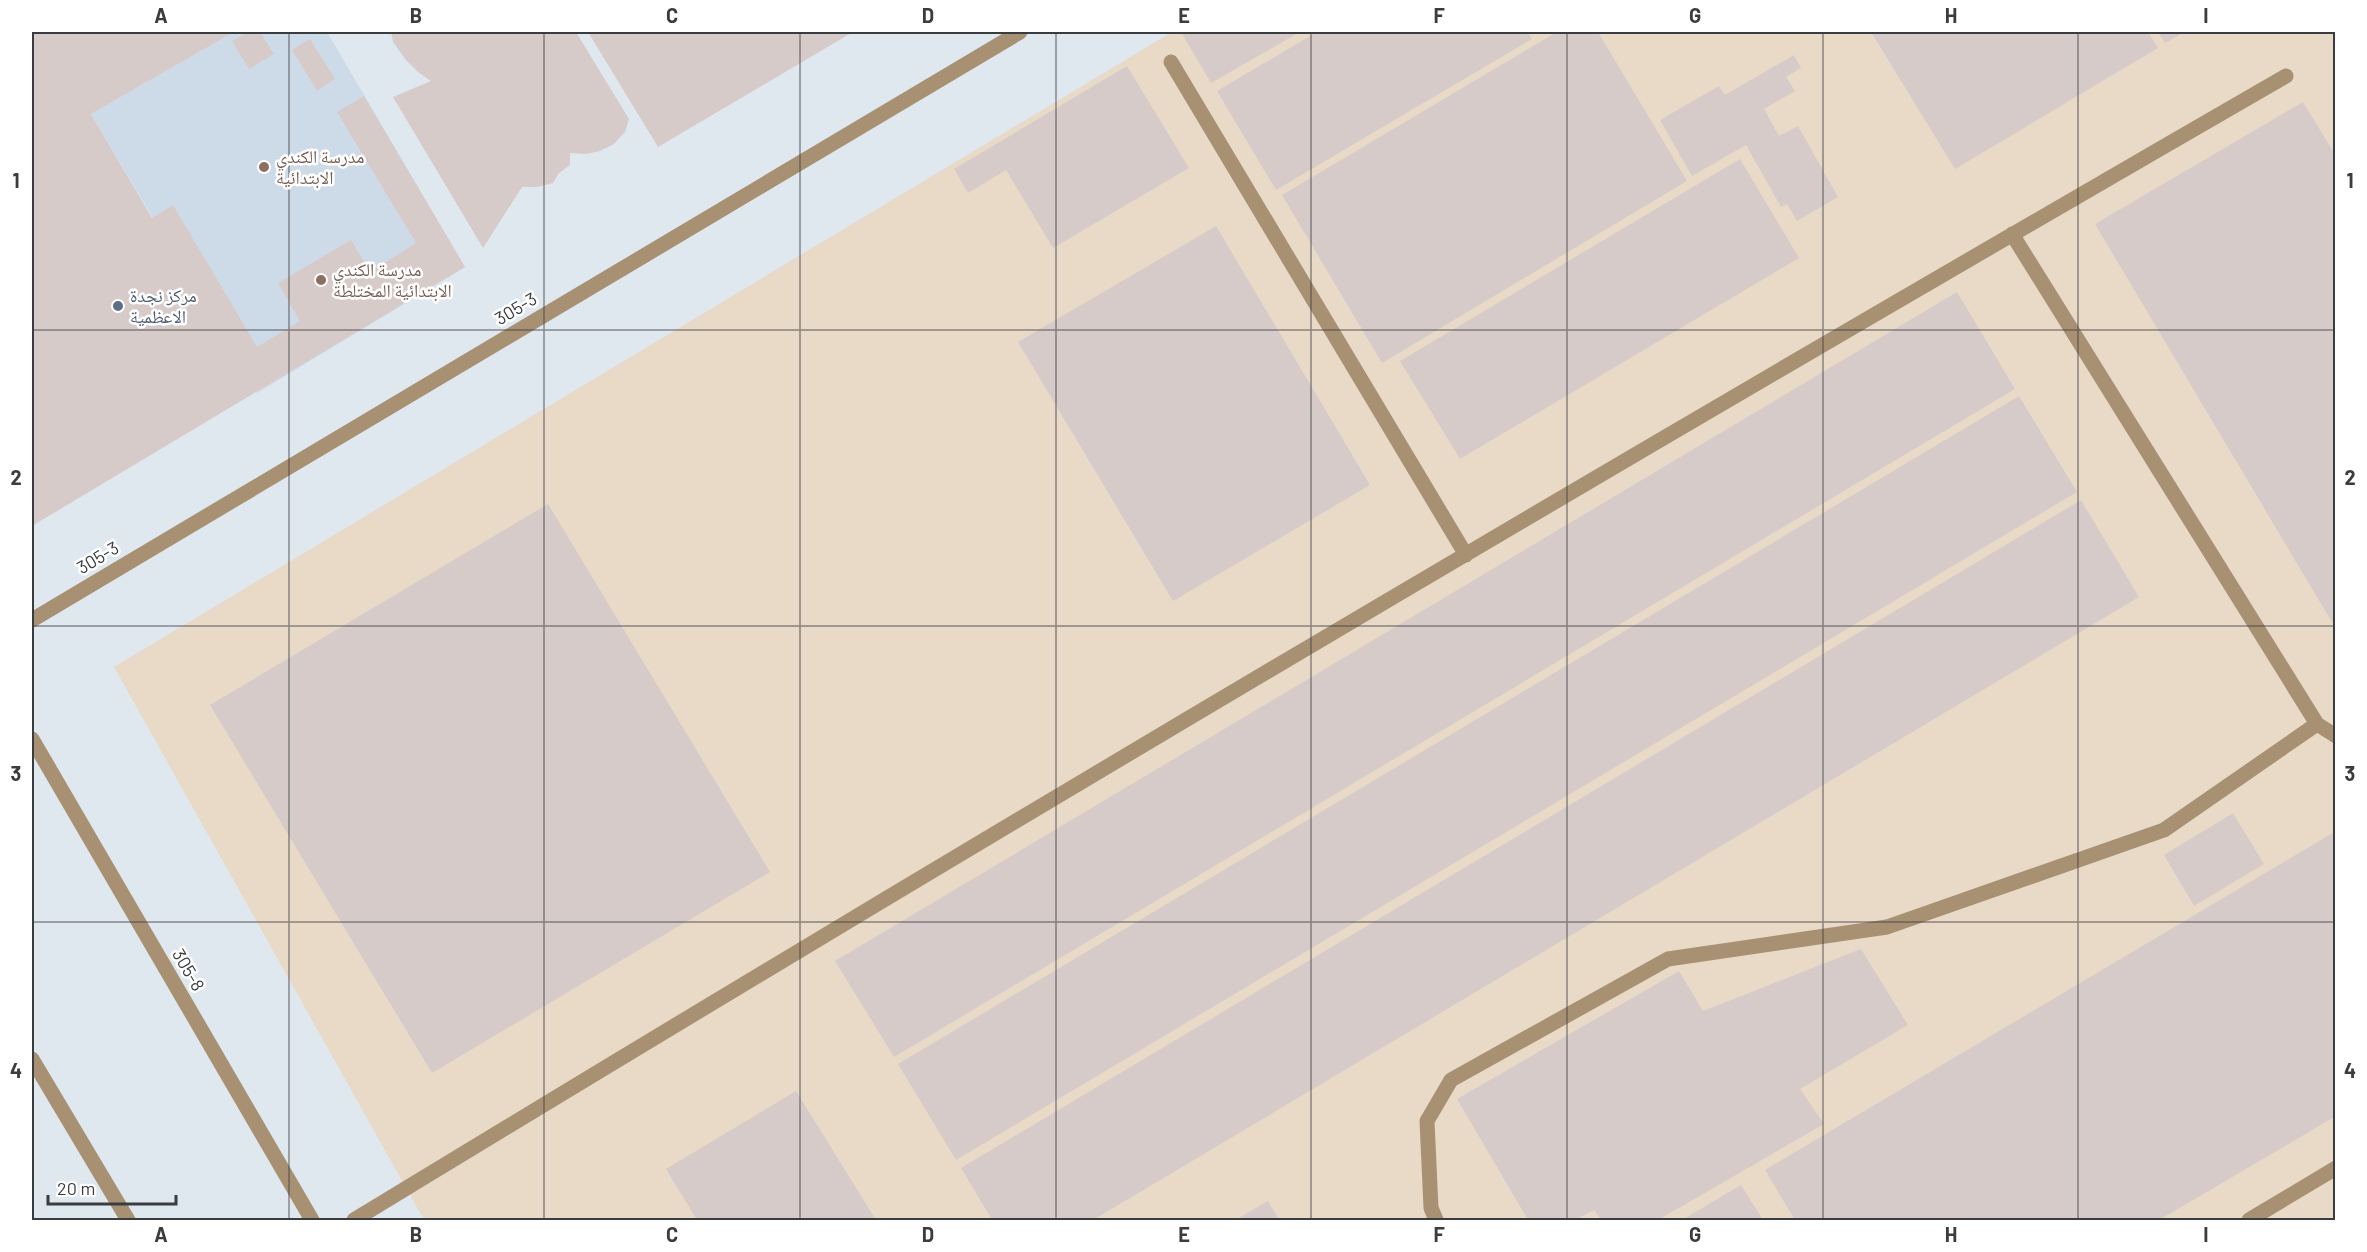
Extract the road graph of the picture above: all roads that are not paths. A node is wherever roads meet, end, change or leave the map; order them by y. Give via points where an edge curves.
1 (1020, 32) edge
2 (1171, 62) dead end
3 (2286, 76) dead end
4 (2012, 234) junction
5 (1466, 555) junction
6 (32, 620) edge
7 (2317, 724) junction
8 (2336, 736) edge
9 (32, 739) edge
10 (32, 1059) edge
11 (2336, 1168) edge
12 (128, 1221) edge
13 (312, 1221) edge
14 (354, 1221) edge
15 (1436, 1221) edge
16 (2249, 1221) edge

1 - 6 street, 305-3
2 - 5 street
3 - 4 street
4 - 5 street
4 - 7 street
5 - 14 street via 796,951
7 - 8 street
7 - 15 street via 2164,830 1887,927 1668,959 1451,1080 1426,1121 1431,1208
9 - 13 street, 305-8
10 - 12 street
11 - 16 street

